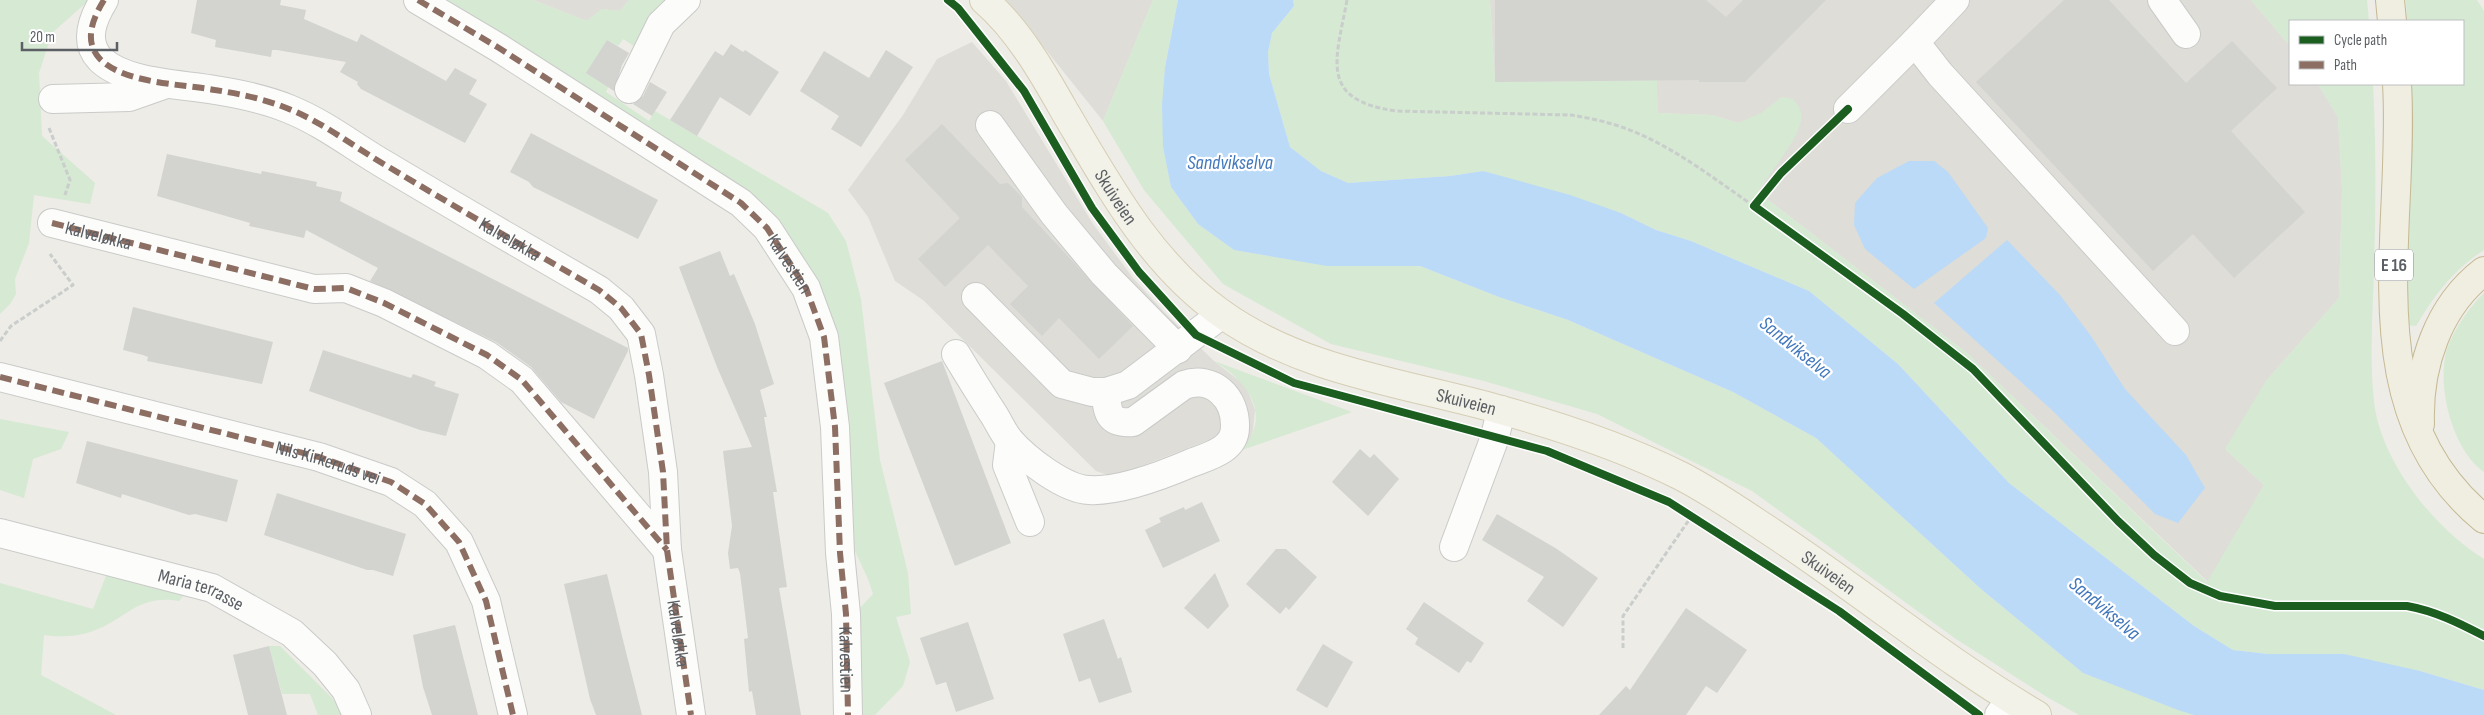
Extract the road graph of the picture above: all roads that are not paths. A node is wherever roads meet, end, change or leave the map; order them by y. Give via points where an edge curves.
1 (104, 0) edge
2 (418, 0) edge
3 (686, 0) edge
4 (1955, 0) edge
5 (2162, 0) edge
6 (2390, 0) edge
7 (987, 1) edge
8 (2392, 20) edge
9 (2186, 34) dead end
10 (1915, 42) junction
11 (166, 84) junction
12 (2397, 85) edge
13 (629, 89) dead end
14 (1848, 109) dead end
15 (50, 111) road end
16 (990, 125) dead end
17 (58, 214) road end
18 (2484, 271) edge
19 (976, 297) dead end
20 (1222, 314) junction
21 (2175, 331) dead end
22 (1178, 349) junction
23 (956, 354) dead end
24 (0, 376) edge
25 (1106, 392) junction
26 (1501, 410) junction
27 (1010, 441) junction
28 (2422, 442) junction
29 (2484, 519) edge
30 (1030, 522) dead end
31 (0, 533) edge
32 (1454, 547) dead end
33 (668, 550) junction
34 (2005, 707) edge
35 (357, 715) edge
36 (513, 715) edge
37 (691, 715) edge
38 (848, 715) edge
39 (2037, 715) edge

1 - 11 street via 92,19 92,47 100,59 130,75
2 - 38 street, Kalvestien via 741,203 767,228 806,288 824,337 835,427 846,614
3 - 13 street via 661,24
4 - 10 street
5 - 9 street
6 - 8 highway
7 - 20 main road, Skuiveien via 1044,76 1135,226 1182,281
10 - 14 street
10 - 21 street via 1940,74
11 - 15 street via 129,97
11 - 33 street, Kalveløkka via 247,95 319,123 599,290 621,308 641,334 649,375 663,472
12 - 28 highway, E 16 via 2393,313 2400,381
16 - 22 street via 1054,214 1098,267
17 - 33 street, Kalveløkka via 314,289 346,288 384,302 487,355 522,380
18 - 28 highway, E 16 via 2449,307 2436,332 2421,396
19 - 25 street via 1062,384 1092,392
20 - 22 street
20 - 26 main road, Skuiveien via 1266,340 1341,370
22 - 25 street via 1128,385
23 - 27 street
24 - 36 street, Nils Kirkeruds vei via 319,457 391,482 425,504 459,542 486,601
25 - 27 street via 1107,411 1112,418 1126,423 1133,422 1184,385 1208,383 1228,399 1234,412 1233,437 1229,445 1216,453 1183,467 1121,487 1090,490 1063,484
26 - 32 street via 1495,437
26 - 34 main road, Skuiveien via 1573,433 1680,476 1727,503 1798,549 1979,681
27 - 30 street via 1007,465
28 - 29 highway, E 16 via 2455,493
31 - 35 street, Maria terrasse via 212,588 292,632 346,690
33 - 37 street, Kalveløkka
34 - 39 main road, Skuiveien

